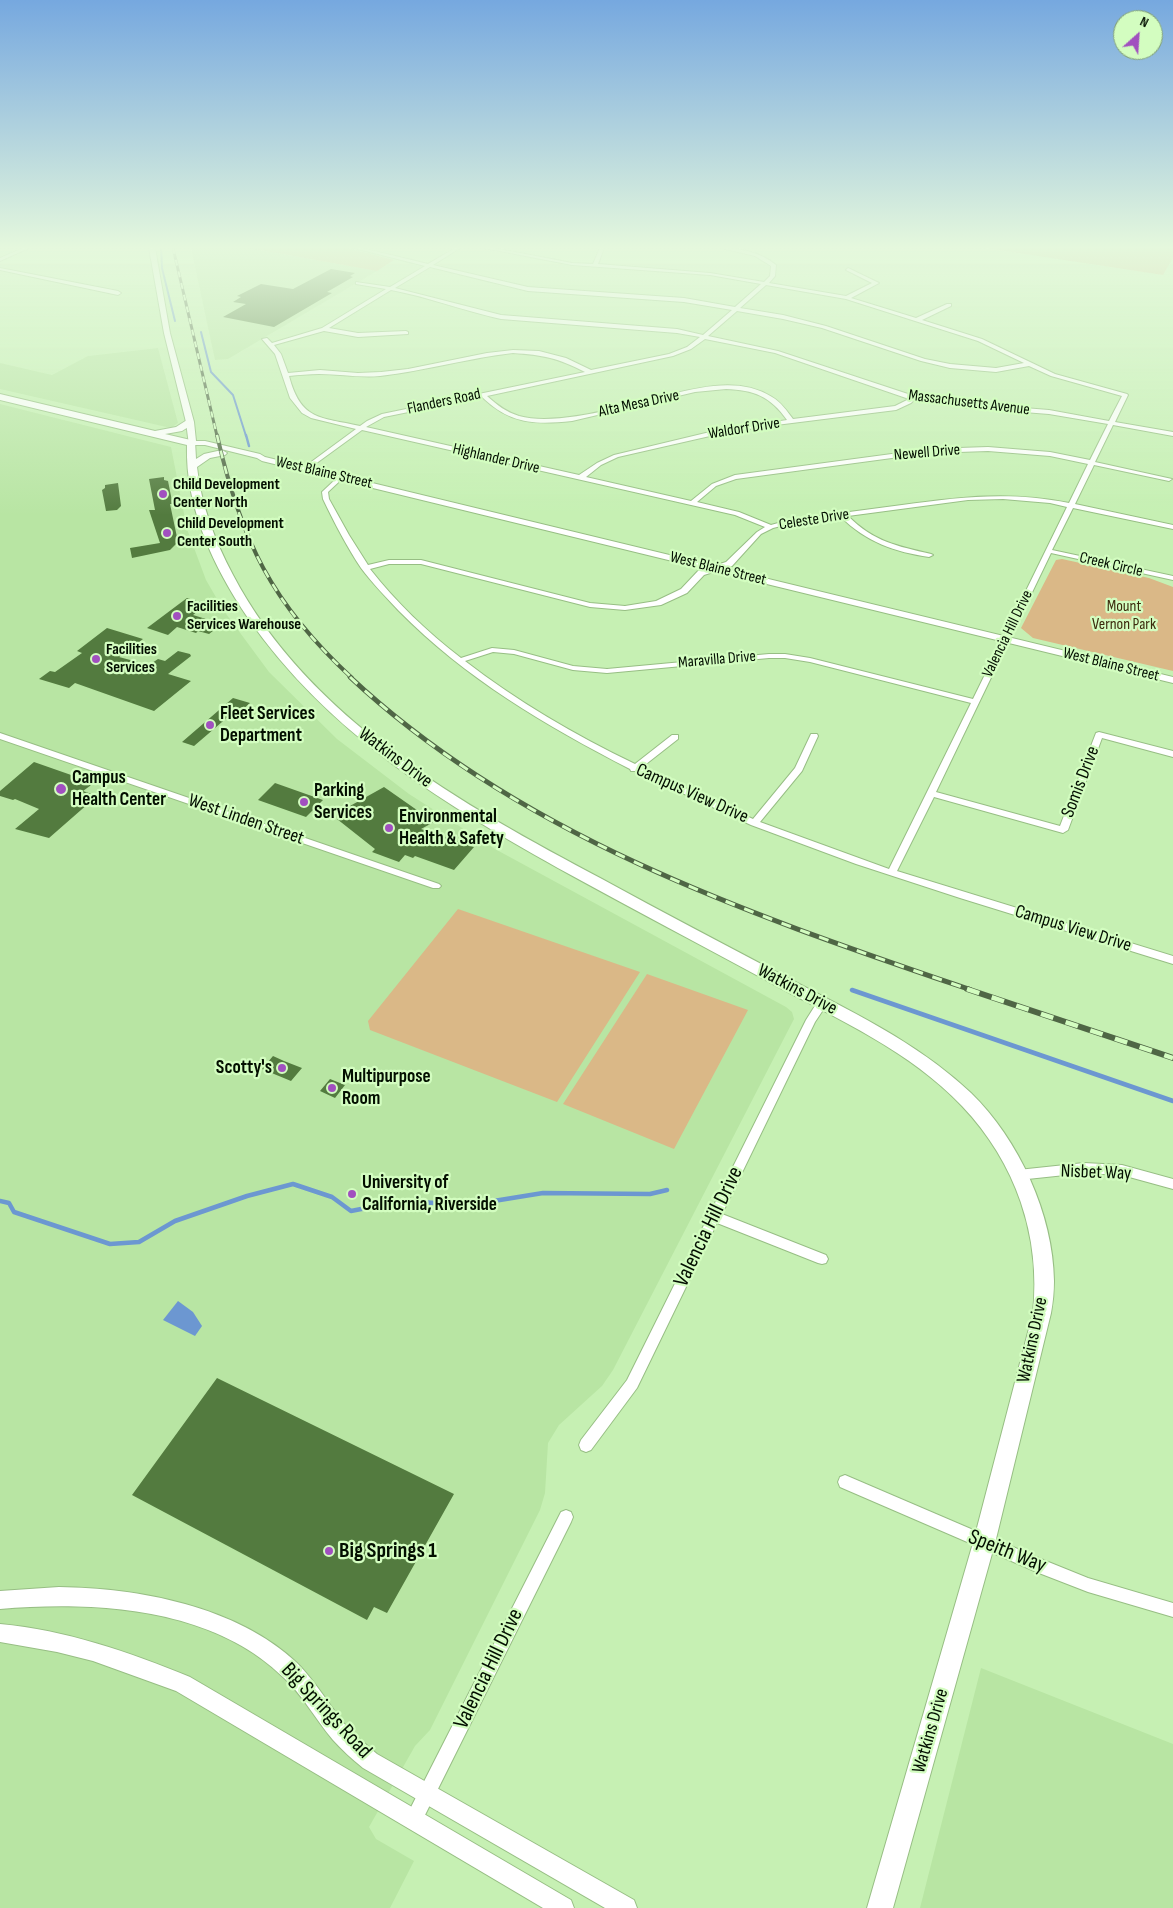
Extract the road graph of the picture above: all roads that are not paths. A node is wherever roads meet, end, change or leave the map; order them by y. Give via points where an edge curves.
1 (168, 337) edge
2 (289, 337) edge
3 (705, 337) joint
4 (853, 337) edge
5 (971, 337) edge
6 (1028, 364) junction
7 (590, 372) junction
8 (285, 375) junction
9 (482, 394) junction
10 (0, 397) edge
11 (912, 398) junction
12 (190, 422) junction
13 (792, 422) junction
14 (1110, 422) junction
15 (360, 428) junction
16 (151, 433) junction
17 (1173, 434) edge
18 (192, 443) junction
19 (222, 453) junction
20 (262, 459) junction
21 (1092, 462) junction
22 (192, 466) junction
23 (305, 468) junction
24 (341, 477) junction
25 (580, 478) junction
26 (1169, 479) dead end
27 (692, 503) junction
28 (1072, 506) junction
29 (843, 515) junction
30 (771, 527) junction
31 (1173, 527) edge
32 (1049, 551) junction
33 (929, 556) dead end
34 (366, 568) junction
35 (716, 568) junction
36 (1173, 578) edge
37 (1005, 639) junction
38 (459, 661) junction
39 (1173, 680) edge
40 (974, 702) junction
41 (0, 736) edge
42 (675, 736) dead end
43 (814, 736) dead end
44 (1173, 754) edge
45 (634, 769) junction
46 (931, 793) junction
47 (754, 823) junction
48 (892, 873) junction
49 (436, 886) dead end
50 (1173, 960) edge
51 (822, 1004) junction
52 (1018, 1175) junction
53 (1173, 1184) edge
54 (714, 1216) junction
55 (822, 1259) dead end
56 (586, 1445) dead end
57 (845, 1482) dead end
58 (566, 1517) dead end
59 (984, 1543) junction
60 (0, 1600) edge
61 (1173, 1610) edge
62 (0, 1633) edge
63 (427, 1794) junction
64 (413, 1821) junction
65 (563, 1908) edge
66 (626, 1908) edge
67 (880, 1908) edge

1 - 12 street, Watkins Drive
2 - 8 street, Highlander Drive via 267,342 279,356
3 - 7 street, Flanders Road via 671,355
3 - 11 street, Massachusetts Avenue via 776,352
4 - 6 street via 934,363 996,370
5 - 6 street
6 - 14 street, Valencia Hill Drive via 1053,375 1125,395
7 - 8 street via 559,356 517,351 380,374 320,372
7 - 9 street, Flanders Road
8 - 15 street, Highlander Drive via 294,402 303,412
9 - 13 street, Alta Mesa Drive via 506,413 552,421 705,390 746,389 767,396
9 - 15 street, Flanders Road via 382,416
10 - 16 main road, West Blaine Street
11 - 13 street, Waldorf Drive via 896,408
11 - 14 street, Massachusetts Avenue via 1049,412
12 - 16 main road via 173,431
12 - 18 street, Watkins Drive
13 - 25 street, Waldorf Drive via 725,431 616,456 594,466
14 - 17 street, Massachusetts Avenue
14 - 21 street, Valencia Hill Drive
15 - 23 street, Flanders Road
15 - 25 street, Highlander Drive
16 - 18 main road, West Blaine Street
18 - 19 street, West Blaine Street
18 - 20 street, West Blaine Street via 205,443
18 - 22 main road, Watkins Drive
19 - 20 street, West Blaine Street
19 - 22 main road via 207,456
20 - 23 street, West Blaine Street
21 - 26 street, Newell Drive
21 - 27 street, Newell Drive via 1013,450 929,451 735,477 708,488
21 - 28 street, Valencia Hill Drive
22 - 51 main road, Watkins Drive via 210,537 225,573 275,649 344,719 410,771 490,824
23 - 24 street, West Blaine Street
24 - 34 street, Campus View Drive via 325,492 326,499
24 - 35 street, West Blaine Street
25 - 27 street, Highlander Drive
27 - 30 street, Highlander Drive via 738,513
28 - 29 street, Celeste Drive via 1020,497 984,497
28 - 31 street, Celeste Drive
28 - 32 street, Valencia Hill Drive
29 - 30 street, Celeste Drive
29 - 33 street via 855,529 873,540
30 - 35 street, Celeste Drive via 751,540 729,564
32 - 36 street, Creek Circle
32 - 37 street, Valencia Hill Drive
34 - 35 street, Celeste Drive via 388,562 421,562 590,605 625,608 671,598 684,591 702,573
34 - 38 street, Campus View Drive via 404,612
35 - 37 street, West Blaine Street
37 - 39 street, West Blaine Street
37 - 40 street, Valencia Hill Drive
38 - 40 street, Maravilla Drive via 484,652 503,651 573,668 607,671 785,656
38 - 45 street, Campus View Drive via 556,727
40 - 46 street, Valencia Hill Drive
41 - 49 street, West Linden Street
42 - 45 street
43 - 47 street via 799,769
44 - 46 street, Somis Drive via 1099,735 1063,830
45 - 47 street, Campus View Drive
46 - 48 street, Valencia Hill Drive
47 - 48 street, Campus View Drive
48 - 50 street, Campus View Drive
51 - 52 main road, Watkins Drive via 888,1037 940,1074 986,1122 1005,1147
51 - 54 street, Valencia Hill Drive via 811,1020
52 - 53 street, Nisbet Way via 1084,1168 1122,1170
52 - 59 main road, Watkins Drive via 1040,1242 1045,1280 1042,1313
54 - 55 street
54 - 56 street, Valencia Hill Drive via 632,1384
57 - 59 street, Speith Way
58 - 63 street, Valencia Hill Drive
59 - 61 street, Speith Way via 1088,1585
59 - 67 main road, Watkins Drive
60 - 63 street, Big Springs Road via 69,1595 139,1600 216,1624 251,1640 289,1669 347,1741 370,1760
62 - 64 street, Big Springs Road via 94,1652 183,1684
63 - 64 street, Valencia Hill Drive
63 - 66 street, Big Springs Road
64 - 65 street, Big Springs Road

